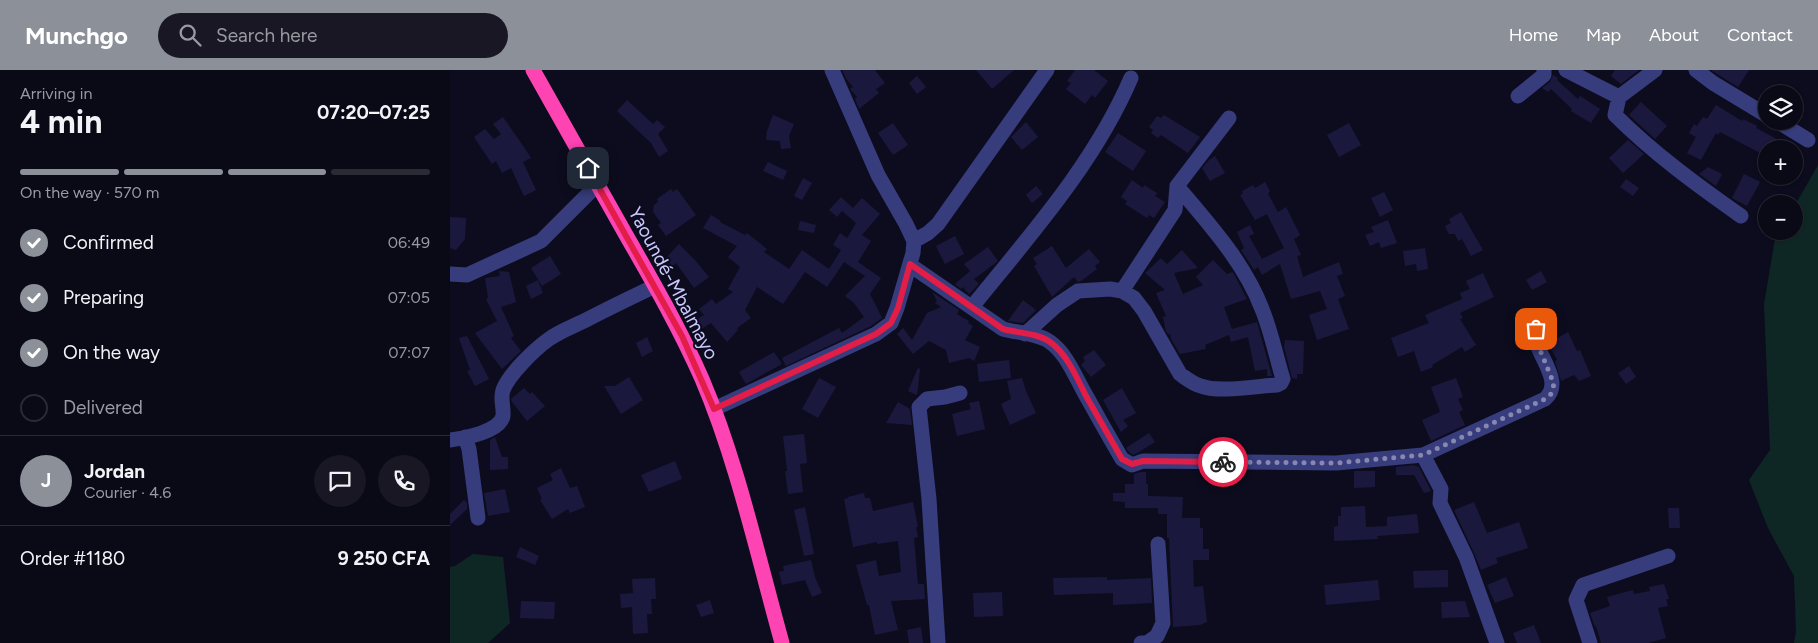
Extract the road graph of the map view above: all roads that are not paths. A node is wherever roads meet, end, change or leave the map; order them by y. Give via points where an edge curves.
1 (533, 70) edge
2 (832, 70) edge
3 (1047, 70) edge
4 (1544, 70) edge
5 (1566, 70) edge
6 (1656, 70) edge
7 (1696, 70) edge
8 (1131, 78) dead end
9 (1518, 96) dead end
10 (1618, 97) junction
11 (1758, 110) edge
12 (1228, 118) dead end
13 (1792, 130) edge
14 (1808, 140) dead end
15 (598, 184) junction
16 (1177, 186) junction
17 (1741, 216) dead end
18 (914, 242) junction
19 (910, 264) junction
20 (450, 274) edge
21 (655, 286) junction
22 (1122, 291) junction
23 (972, 307) junction
24 (1536, 317) dead end
25 (1025, 334) junction
26 (960, 393) dead end
27 (714, 409) junction
28 (457, 439) edge
29 (1423, 455) junction
30 (478, 518) dead end
31 (1158, 544) dead end
32 (1668, 556) dead end
33 (782, 643) edge
34 (938, 643) edge
35 (1141, 643) edge
36 (1497, 643) edge
37 (1590, 643) edge

1 - 15 highway, Yaoundé-Mbalmayo
2 - 18 street via 878,176
3 - 18 street via 938,224
4 - 9 street via 1544,75
5 - 10 street
6 - 10 street
7 - 11 street
8 - 23 street via 1100,140 1058,200
10 - 17 street via 1615,115 1631,131 1683,175
12 - 16 street
13 - 14 street
15 - 20 street via 541,241 467,275
15 - 21 highway, Yaoundé-Mbalmayo
16 - 22 street via 1175,210
16 - 22 street via 1221,237 1251,287 1262,309 1283,379 1281,383 1227,388 1202,387 1190,381 1180,374 1144,311 1134,298
18 - 19 street
19 - 23 street
19 - 27 street via 891,323 876,334
21 - 27 highway, Yaoundé-Mbalmayo via 682,336
21 - 28 street via 549,339 508,380 501,399 503,411 499,425 492,430
22 - 25 street via 1078,292 1057,305
23 - 25 street via 1003,329
24 - 29 street via 1536,340 1554,384 1551,394
25 - 29 street via 1040,336 1060,351 1122,459 1132,464 1143,461 1336,463
26 - 34 street via 927,399 919,407 929,499
27 - 33 highway, Yaoundé-Mbalmayo
28 - 30 street via 469,449
29 - 36 street via 1441,489 1440,503 1466,557
31 - 35 street via 1163,623 1157,636
32 - 37 street via 1583,585 1576,600

